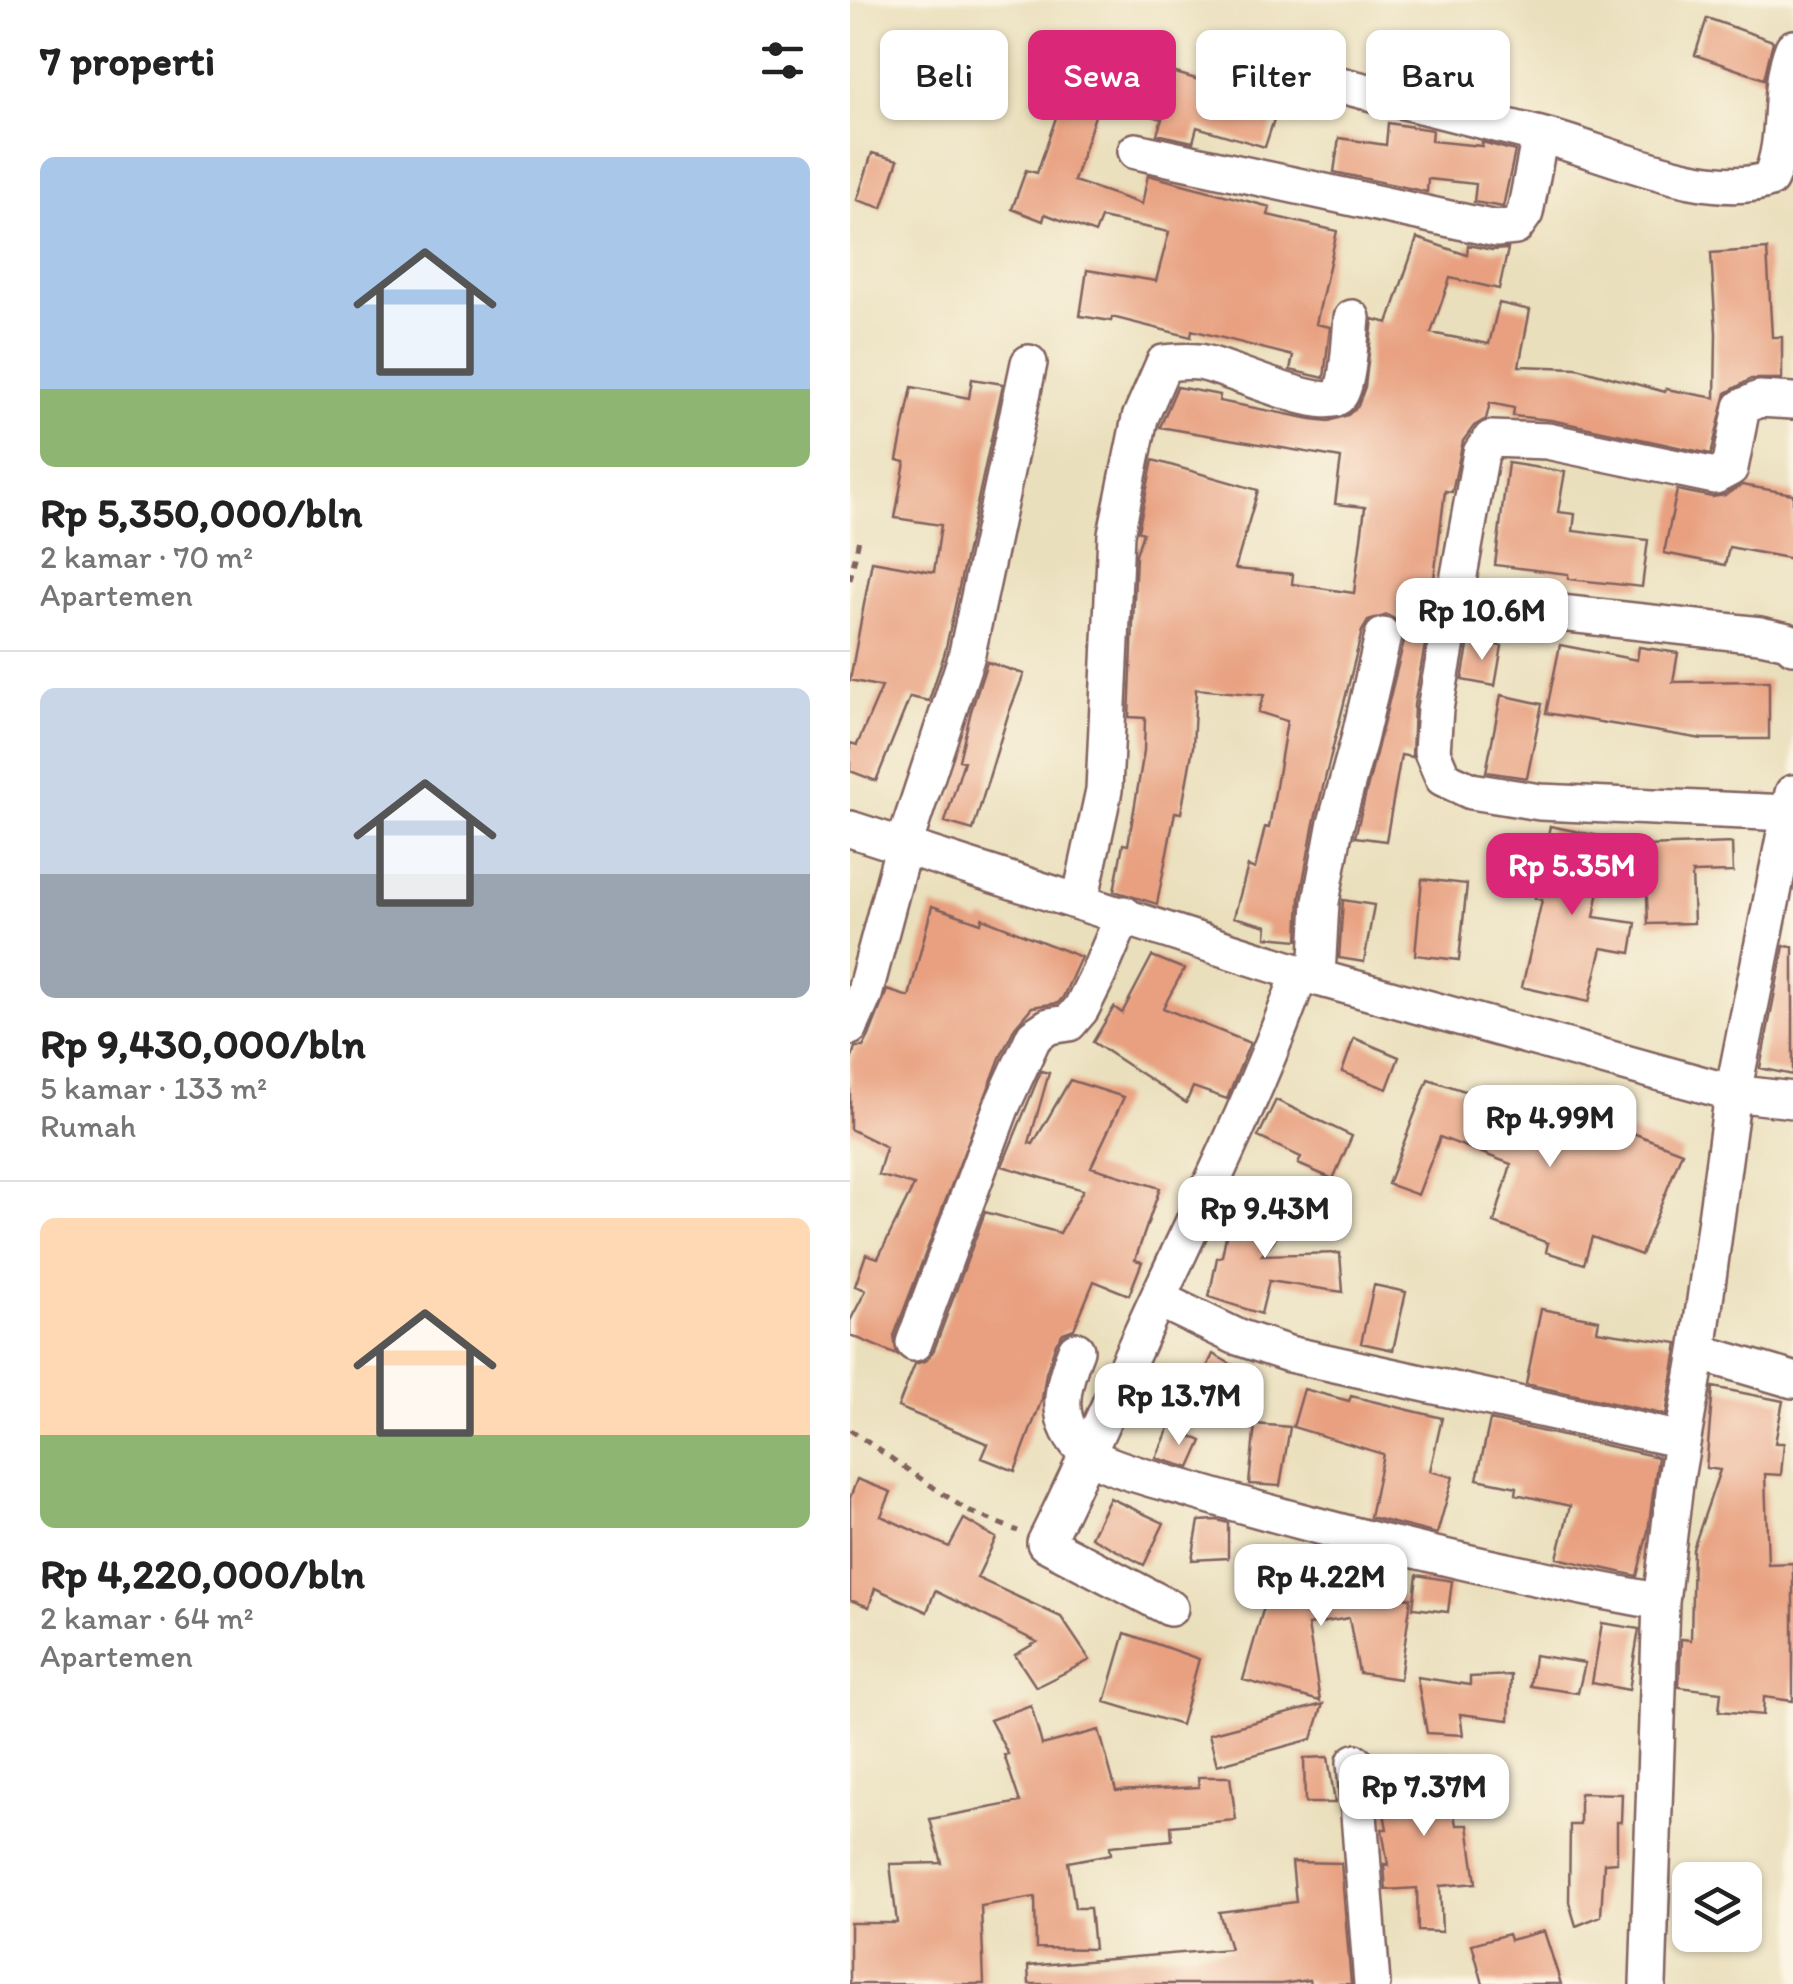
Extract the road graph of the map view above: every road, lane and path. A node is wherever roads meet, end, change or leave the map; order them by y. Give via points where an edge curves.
1 (1793, 48) edge
2 (1346, 86) edge
3 (1540, 135) junction
4 (1136, 150) dead end
5 (1352, 318) dead end
6 (1029, 364) dead end
7 (1793, 401) edge
8 (858, 539) dead end
9 (850, 580) edge
10 (1560, 613) dead end
11 (1383, 636) dead end
12 (1793, 646) edge
13 (1791, 803) edge
14 (850, 829) edge
15 (903, 848) junction
16 (1080, 901) junction
17 (1782, 907) edge
18 (1124, 914) junction
19 (1309, 974) junction
20 (850, 1027) edge
21 (1734, 1093) junction
22 (1793, 1100) edge
23 (1158, 1299) junction
24 (914, 1343) dead end
25 (1076, 1350) dead end
26 (1698, 1352) junction
27 (1793, 1380) edge
28 (850, 1430) edge
29 (1682, 1440) junction
30 (1089, 1456) junction
31 (1045, 1543) junction
32 (1660, 1602) junction
33 (1170, 1608) dead end
34 (1355, 1762) dead end
35 (1372, 1984) edge
36 (1648, 1984) edge

1 - 3 street via 1782,80 1778,160 1770,179 1751,186 1723,186
2 - 3 street
3 - 4 street via 1526,213 1515,227 1496,229
5 - 16 street via 1344,386 1332,401 1202,362 1164,363 1154,380 1116,534 1104,790
6 - 15 street via 966,658
7 - 13 street via 1759,399 1742,408 1730,468 1716,476 1547,441 1491,439 1481,453 1432,752 1443,778 1471,791 1540,802
8 - 9 path
10 - 12 street via 1760,635
11 - 19 street via 1335,827
13 - 17 street
14 - 15 street
15 - 16 street
15 - 20 street
16 - 18 street
17 - 21 street
18 - 19 street
18 - 24 street via 1081,1009 1069,1023 1034,1036
19 - 21 street
19 - 23 street
21 - 22 street
21 - 26 street
23 - 29 street via 1289,1354
23 - 30 street
25 - 30 street via 1063,1382 1062,1418
26 - 27 street
26 - 29 street
28 - 31 path via 968,1511
29 - 32 street
30 - 31 street
30 - 32 street via 1378,1542
31 - 33 street
32 - 36 street
34 - 35 street

